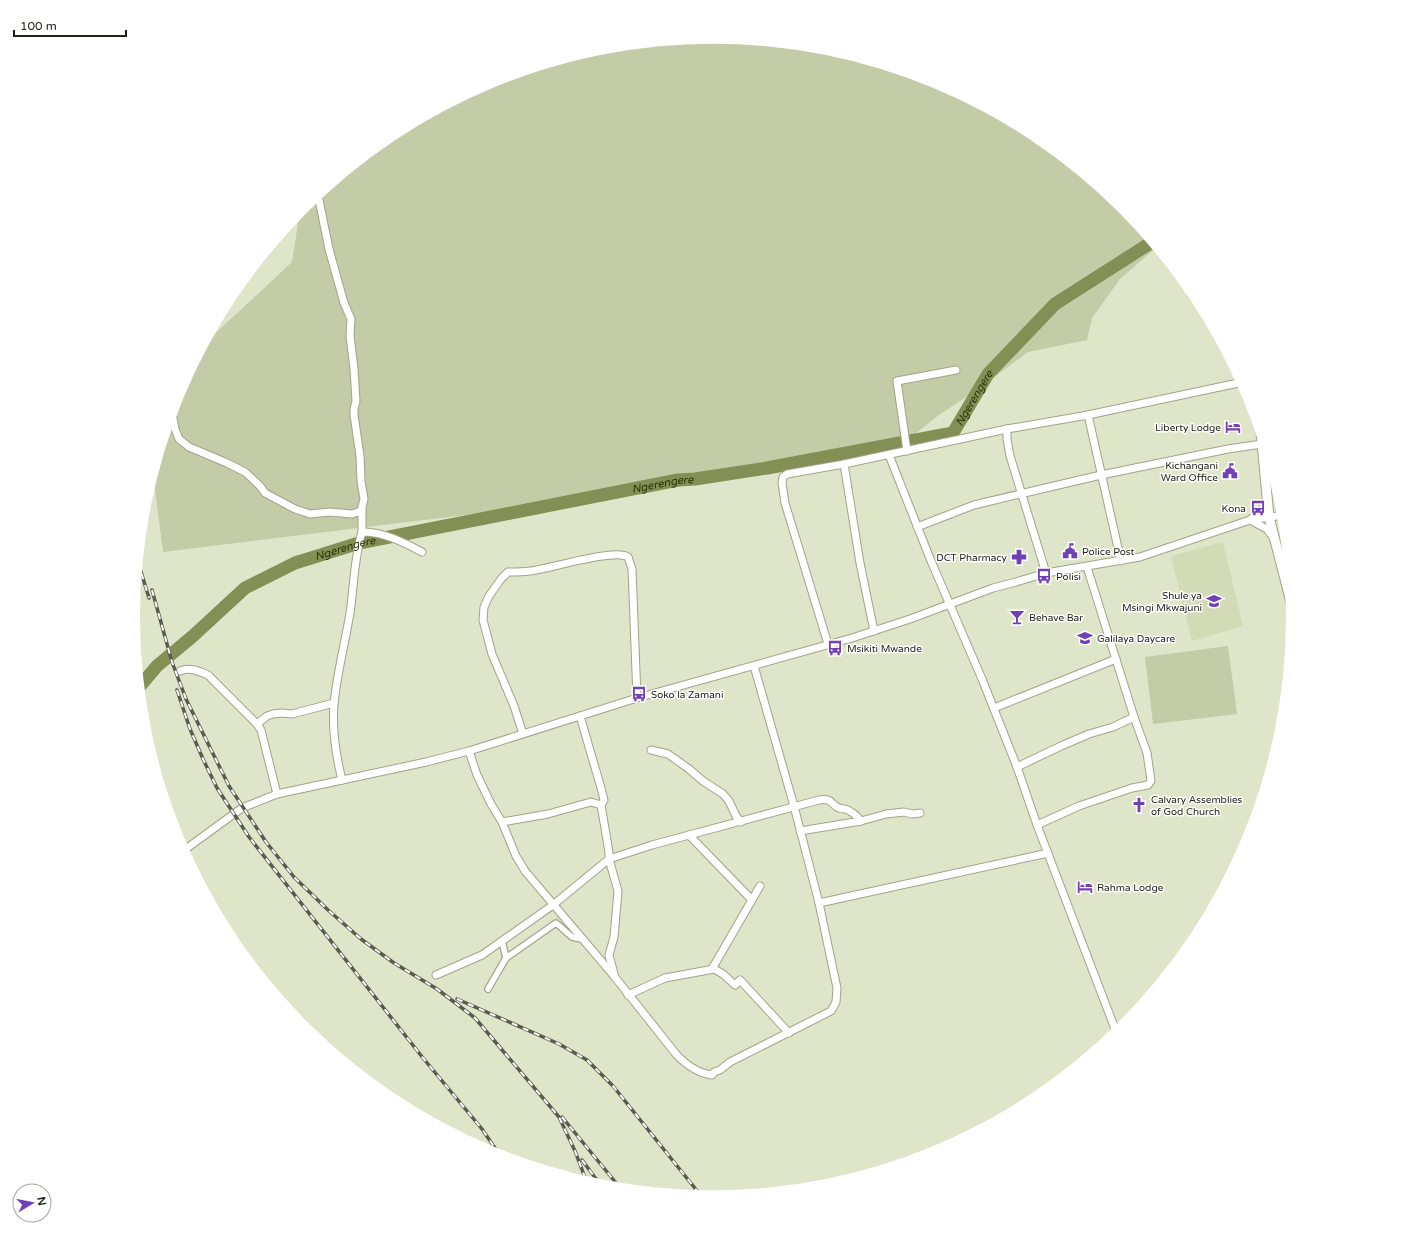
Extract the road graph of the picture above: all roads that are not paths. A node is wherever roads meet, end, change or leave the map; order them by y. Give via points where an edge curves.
1 (319, 201) edge
2 (956, 370) dead end
3 (1237, 383) edge
4 (1088, 415) junction
5 (174, 423) edge
6 (1007, 428) junction
7 (1260, 444) edge
8 (907, 451) junction
9 (1263, 454) edge
10 (889, 455) junction
11 (844, 464) junction
12 (1101, 475) junction
13 (1020, 494) junction
14 (1267, 502) junction
15 (362, 509) junction
16 (1278, 516) edge
17 (1269, 517) junction
18 (1250, 520) junction
19 (917, 527) junction
20 (362, 532) junction
21 (1273, 537) junction
22 (422, 552) dead end
23 (1121, 561) junction
24 (1088, 567) junction
25 (1046, 573) junction
26 (1286, 585) edge
27 (950, 604) junction
28 (874, 631) junction
29 (828, 644) junction
30 (1116, 660) junction
31 (754, 666) junction
32 (180, 671) dead end
33 (637, 698) junction
34 (334, 703) junction
35 (994, 708) junction
36 (580, 716) junction
37 (1134, 717) junction
38 (258, 724) junction
39 (523, 734) junction
40 (651, 750) dead end
41 (469, 751) junction
42 (1017, 767) junction
43 (342, 780) junction
44 (277, 794) junction
45 (601, 805) junction
46 (794, 806) junction
47 (920, 813) dead end
48 (861, 821) junction
49 (502, 822) junction
50 (741, 822) junction
51 (1037, 825) junction
52 (800, 831) junction
53 (689, 835) junction
54 (188, 847) edge
55 (1048, 853) junction
56 (608, 859) junction
57 (760, 886) dead end
58 (752, 899) junction
59 (819, 903) junction
60 (553, 905) junction
61 (564, 918) junction
62 (556, 923) junction
63 (581, 939) junction
64 (502, 941) junction
65 (506, 958) junction
66 (712, 969) junction
67 (436, 975) dead end
68 (614, 976) junction
69 (488, 990) dead end
70 (628, 995) junction
71 (1114, 1027) edge
72 (789, 1033) junction

1 - 15 street via 329,249 351,319 356,401 354,409 364,498
2 - 8 street via 897,381
3 - 4 street
4 - 6 street
4 - 12 street
5 - 15 street via 180,438 189,447 245,472 265,493 295,510 310,514 352,514 359,513
6 - 8 street
6 - 13 street via 1010,456
7 - 12 street
8 - 10 street
9 - 14 street
10 - 11 street
10 - 19 street
11 - 28 street
11 - 29 street via 787,474 783,477 782,483 785,503
12 - 13 street
12 - 23 street
13 - 19 street via 974,505
13 - 25 street
14 - 17 street
14 - 18 street
15 - 20 street
16 - 17 street
17 - 18 street
17 - 21 street
18 - 21 street via 1267,529
18 - 23 street via 1140,558
19 - 27 street
20 - 22 street via 397,539
20 - 34 street via 357,548 350,612
21 - 26 street
23 - 24 street
24 - 25 street
24 - 30 street
25 - 27 street via 993,588
27 - 28 street
27 - 35 street
28 - 29 street
29 - 31 street
30 - 35 street
30 - 37 street
31 - 33 street
31 - 46 street
32 - 38 street via 189,669 208,674
33 - 36 street
33 - 39 street via 632,569 628,558 620,554 530,571 508,572 489,596 484,607 483,620 492,654
34 - 38 street via 292,714 273,714
34 - 43 street via 335,736
35 - 42 street
36 - 39 street
36 - 45 street via 601,785 604,800
37 - 42 street via 1089,734
37 - 51 street via 1149,762 1151,783 1079,806
38 - 44 street
39 - 41 street
40 - 50 street via 668,754 723,794 730,801
41 - 43 street
41 - 49 street via 477,775
42 - 51 street
43 - 44 street
44 - 54 street via 242,808
45 - 49 street via 592,802 548,814
45 - 56 street via 610,852
46 - 48 street via 826,799 839,808 852,812
46 - 50 street
46 - 52 street
47 - 48 street via 886,814
48 - 52 street
49 - 60 street via 525,871
50 - 53 street
51 - 55 street
52 - 59 street
53 - 56 street
53 - 58 street
55 - 59 street
55 - 71 street
56 - 60 street
56 - 68 street via 618,892 610,955
57 - 58 street
58 - 66 street
59 - 72 street via 837,988 836,1002 831,1011
60 - 61 street
60 - 64 street
61 - 62 street
61 - 63 street
62 - 63 street via 572,937
62 - 65 street
63 - 68 street
64 - 65 street
64 - 67 street via 482,955
65 - 69 street
66 - 70 street via 665,978
66 - 72 street via 723,974 735,985 740,980
68 - 70 street
70 - 72 street via 682,1060 692,1069 712,1075 730,1062

